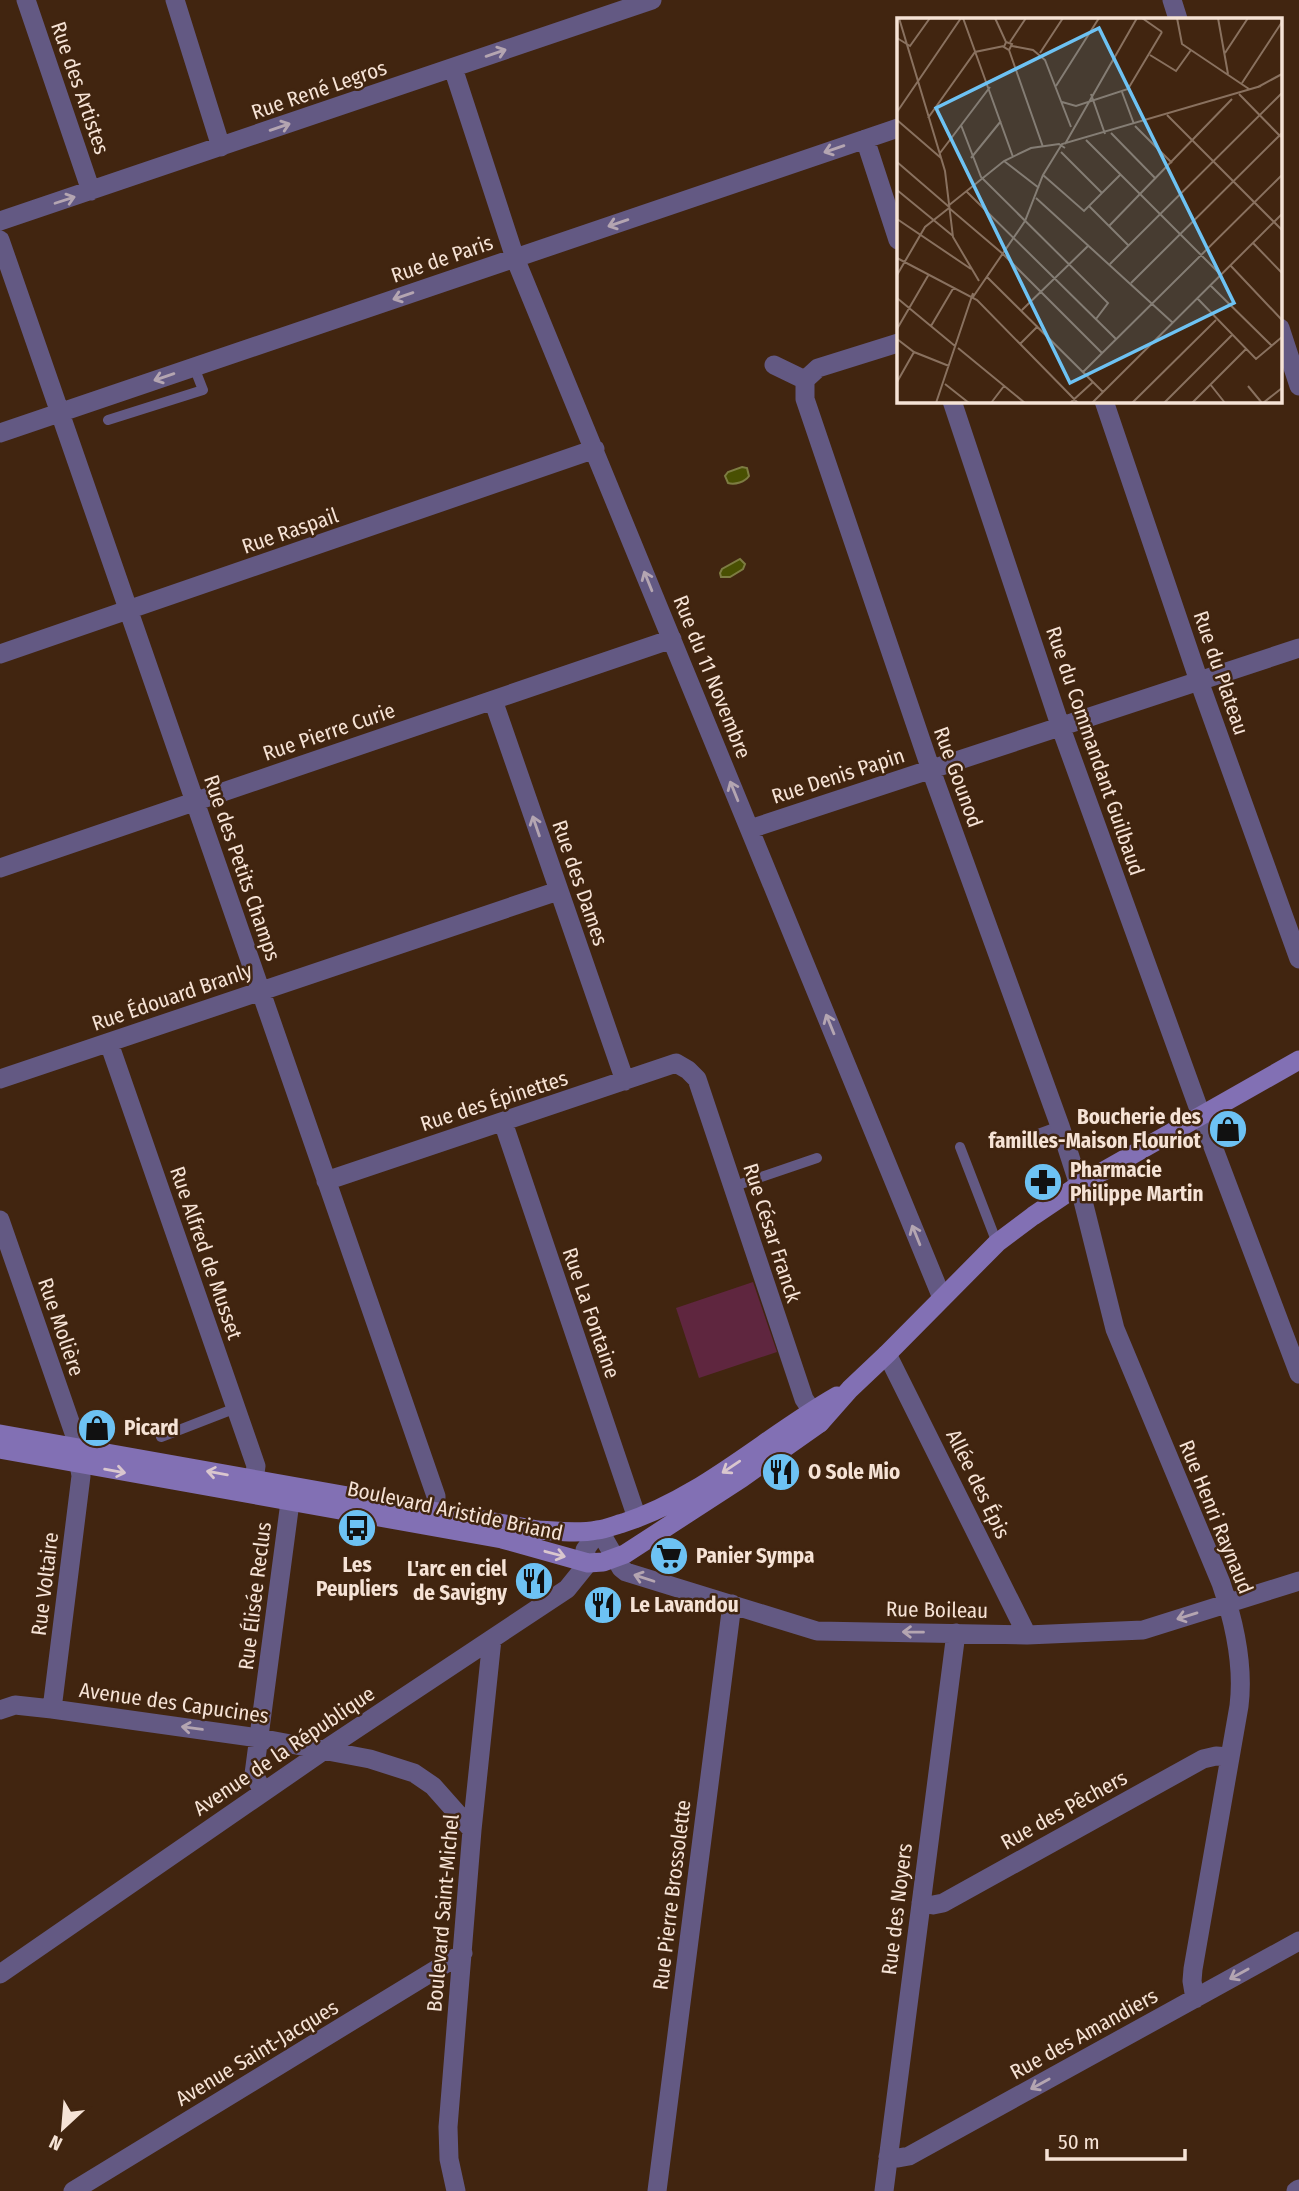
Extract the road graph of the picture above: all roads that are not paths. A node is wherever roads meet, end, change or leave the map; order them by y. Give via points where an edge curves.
1 (26, 0) edge
2 (175, 0) edge
3 (652, 0) edge
4 (1172, 0) edge
5 (1178, 18) edge
6 (453, 68) junction
7 (897, 128) edge
8 (865, 139) junction
9 (221, 147) junction
10 (91, 191) junction
11 (0, 221) edge
12 (897, 237) edge
13 (0, 240) edge
14 (515, 258) junction
15 (1282, 334) edge
16 (897, 343) edge
17 (774, 365) dead end
18 (194, 367) junction
19 (805, 380) junction
20 (1299, 386) edge
21 (952, 402) edge
22 (1104, 402) edge
23 (60, 413) junction
24 (108, 421) dead end
25 (0, 433) edge
26 (594, 449) junction
27 (129, 610) junction
28 (672, 639) junction
29 (1299, 648) edge
30 (0, 654) edge
31 (1199, 681) junction
32 (493, 700) junction
33 (1061, 728) junction
34 (931, 770) junction
35 (196, 802) junction
36 (750, 829) junction
37 (0, 868) edge
38 (558, 891) junction
39 (1299, 959) edge
40 (260, 991) junction
41 (109, 1043) junction
42 (1299, 1060) edge
43 (676, 1063) joint
44 (0, 1079) edge
45 (625, 1081) junction
46 (1200, 1115) junction
47 (503, 1122) junction
48 (1060, 1126) junction
49 (1008, 1145) dead end
50 (960, 1147) dead end
51 (817, 1158) dead end
52 (326, 1181) junction
53 (1079, 1185) junction
54 (733, 1187) junction
55 (0, 1220) edge
56 (997, 1243) junction
57 (942, 1298) junction
58 (887, 1354) junction
59 (1299, 1374) edge
60 (236, 1408) junction
61 (815, 1417) junction
62 (0, 1434) edge
63 (161, 1437) dead end
64 (0, 1449) edge
65 (78, 1457) junction
66 (254, 1479) junction
67 (291, 1494) junction
68 (436, 1511) junction
69 (351, 1513) junction
70 (637, 1518) junction
71 (599, 1530) junction
72 (615, 1558) junction
73 (588, 1563) junction
74 (1299, 1581) edge
75 (732, 1604) junction
76 (1228, 1604) junction
77 (956, 1633) junction
78 (1027, 1635) junction
79 (492, 1639) junction
80 (52, 1709) junction
81 (0, 1710) edge
82 (259, 1738) junction
83 (326, 1749) junction
84 (1229, 1757) junction
85 (263, 1792) junction
86 (472, 1830) junction
87 (921, 1903) junction
88 (1299, 1941) edge
89 (463, 1953) junction
90 (0, 1974) edge
91 (1195, 1999) junction
92 (888, 2157) junction
93 (73, 2191) edge
94 (456, 2191) edge
95 (657, 2191) edge
96 (884, 2191) edge

1 - 10 street, Rue des Artistes
2 - 9 street
6 -> 3 street, Rue René Legros
4 - 5 street
9 -> 6 street, Rue René Legros
6 - 14 street, Rue du 11 Novembre
7 - 8 street, Rue de Paris
8 - 12 street
8 -> 14 street, Rue de Paris
9 - 10 street, Rue René Legros
11 -> 10 street, Rue René Legros
13 - 23 street, Rue des Petits Champs
14 -> 18 street, Rue de Paris
14 - 26 street, Rue du 11 Novembre
15 - 20 street
16 - 19 street via 818,368
17 - 19 street
18 -> 23 street, Rue de Paris
18 - 24 lane via 203,390
19 - 34 street, Rue Gounod via 805,399
21 - 33 street, Rue du Commandant Guilbaud
22 - 31 street, Rue du Plateau
23 - 25 street, Rue de Paris
23 - 27 street, Rue des Petits Champs
26 - 27 street, Rue Raspail
28 -> 26 street, Rue du 11 Novembre
27 - 30 street, Rue Raspail
27 - 35 street, Rue des Petits Champs
28 - 32 street, Rue Pierre Curie
36 -> 28 street, Rue du 11 Novembre
29 - 31 street, Rue Denis Papin
31 - 33 street, Rue Denis Papin
31 - 39 street, Rue du Plateau
32 - 35 street, Rue Pierre Curie
38 -> 32 street, Rue des Dames
33 - 34 street, Rue Denis Papin
33 - 46 street, Rue du Commandant Guilbaud
34 - 36 street, Rue Denis Papin
34 - 48 street, Rue Gounod
35 - 37 street, Rue Pierre Curie
35 - 40 street, Rue des Petits Champs
57 -> 36 street, Rue du 11 Novembre
38 - 40 street, Rue Édouard Branly
38 - 45 street, Rue des Dames
40 - 41 street, Rue Édouard Branly
40 - 52 street, Rue des Petits Champs
41 - 44 street, Rue Édouard Branly
41 - 60 street, Rue Alfred de Musset
42 - 46 main road, Boulevard Aristide Briand
43 - 45 street, Rue des Épinettes
43 - 54 street, Rue César Franck via 697,1079
45 - 47 street, Rue des Épinettes
46 - 53 main road, Boulevard Aristide Briand
46 - 59 street, Rue du Commandant Guilbaud
47 - 52 street, Rue des Épinettes
47 - 70 street, Rue La Fontaine
48 - 49 lane
48 - 53 street, Rue Gounod
50 - 56 lane
51 - 54 lane
52 - 68 street, Rue des Petits Champs via 436,1496
53 - 56 main road, Boulevard Aristide Briand
53 - 76 street, Rue Henri Raynaud via 1115,1329
54 - 61 street, Rue César Franck via 804,1399
55 - 65 street, Rue Molière via 75,1436
56 - 57 main road, Boulevard Aristide Briand
57 - 58 main road, Boulevard Aristide Briand
58 - 61 main road, Boulevard Aristide Briand
58 - 78 street, Allée des Épis
60 - 63 lane
60 - 66 street, Rue Alfred de Musset via 256,1466
61 -> 70 main road, Boulevard Aristide Briand via 666,1507
61 - 72 main road, Boulevard Aristide Briand via 731,1485
62 - 65 main road, Boulevard Aristide Briand
64 - 65 main road, Boulevard Aristide Briand
66 -> 65 main road, Boulevard Aristide Briand
65 -> 67 main road, Boulevard Aristide Briand
65 - 80 street, Rue Voltaire via 81,1476
66 - 67 main road, Boulevard Aristide Briand
67 - 68 main road, Boulevard Aristide Briand
67 - 69 main road, Boulevard Aristide Briand
67 - 82 street, Rue Élisée Reclus
68 - 69 main road via 429,1518 382,1511
68 - 71 main road, Boulevard Aristide Briand via 538,1530
69 -> 73 main road, Boulevard Aristide Briand via 502,1539
70 - 71 main road, Boulevard Aristide Briand
71 - 72 street, Rue Boileau
71 - 73 street via 585,1550
72 - 73 main road, Boulevard Aristide Briand
75 -> 72 street, Rue Boileau via 626,1572
73 - 79 street, Avenue de la République via 567,1589
74 - 76 street, Rue Boileau
77 -> 75 street, Rue Boileau via 817,1631
75 - 95 street, Rue Pierre Brossolette
76 -> 78 street, Rue Boileau via 1143,1630
76 - 84 street, Rue Henri Raynaud via 1241,1688
77 - 78 street, Rue Boileau
77 - 87 street, Rue des Noyers
79 - 83 street, Avenue de la République
79 - 86 street, Boulevard Saint-Michel
80 - 81 street, Avenue des Capucines via 15,1705
82 -> 80 street, Avenue des Capucines
82 - 83 street, Avenue des Capucines
82 - 85 street, Rue Élisée Reclus via 254,1774
83 - 85 street, Avenue de la République
83 - 86 street, Avenue des Capucines via 414,1773 433,1786
84 - 87 street, Rue des Pêchers via 1203,1759 943,1903
84 - 91 street, Rue Henri Raynaud via 1193,1969
85 - 90 street, Avenue de la République
86 - 89 street, Boulevard Saint-Michel
87 - 92 street, Rue des Noyers
88 -> 91 street, Rue des Amandiers
89 - 93 street, Avenue Saint-Jacques
89 - 94 street, Boulevard Saint-Michel via 448,2127
91 -> 92 street, Rue des Amandiers via 909,2156
92 - 96 street, Rue des Noyers

